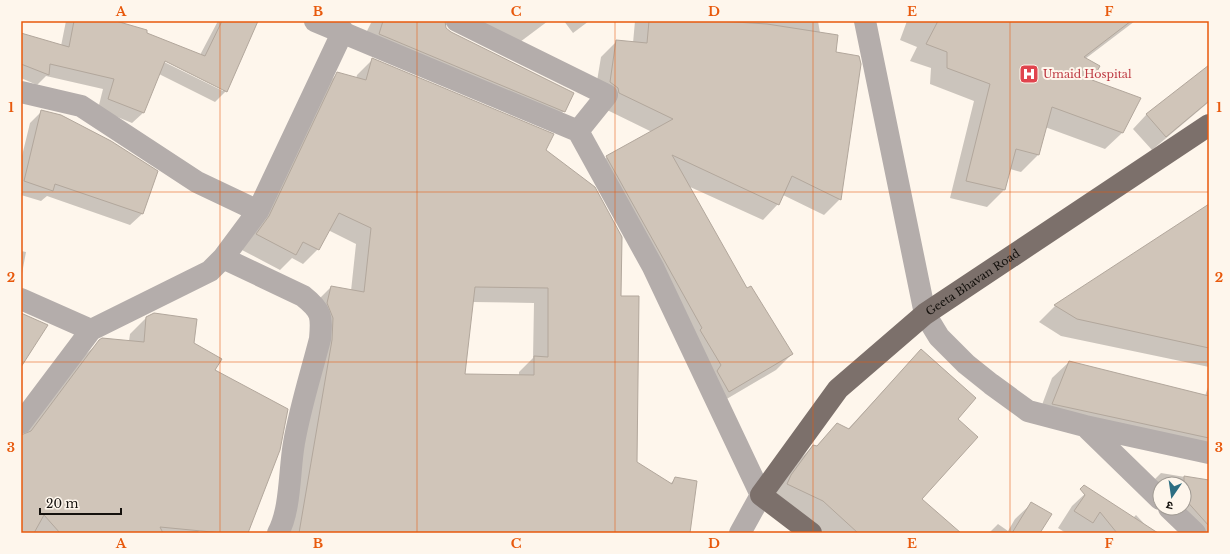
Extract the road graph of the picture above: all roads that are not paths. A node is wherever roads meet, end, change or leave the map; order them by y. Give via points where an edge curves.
1 (315, 21) edge
2 (457, 21) edge
3 (864, 21) edge
4 (343, 31) junction
5 (21, 92) edge
6 (1209, 125) edge
7 (578, 131) junction
8 (258, 211) junction
9 (223, 258) junction
10 (21, 299) edge
11 (925, 314) junction
12 (91, 330) junction
13 (21, 423) edge
14 (1085, 426) junction
15 (1209, 453) edge
16 (1152, 491) edge
17 (761, 495) junction
18 (1177, 516) edge
19 (278, 533) edge
20 (740, 533) edge
21 (810, 533) edge
22 (1195, 533) edge

1 - 4 street
2 - 7 street via 607,95
3 - 11 street, Geeta Bhavan Road
4 - 7 street
4 - 8 street
5 - 8 street via 81,106 197,182
6 - 11 main road, Geeta Bhavan Road
7 - 17 street via 653,267
8 - 9 street
9 - 12 street via 210,271
9 - 19 street via 303,296 315,305 320,313 320,339 294,443 285,512
10 - 12 street
11 - 14 street via 940,337 966,364 1028,411
11 - 17 main road via 838,389
12 - 13 street
14 - 15 street
14 - 16 street
17 - 20 street
17 - 21 main road
18 - 22 street

